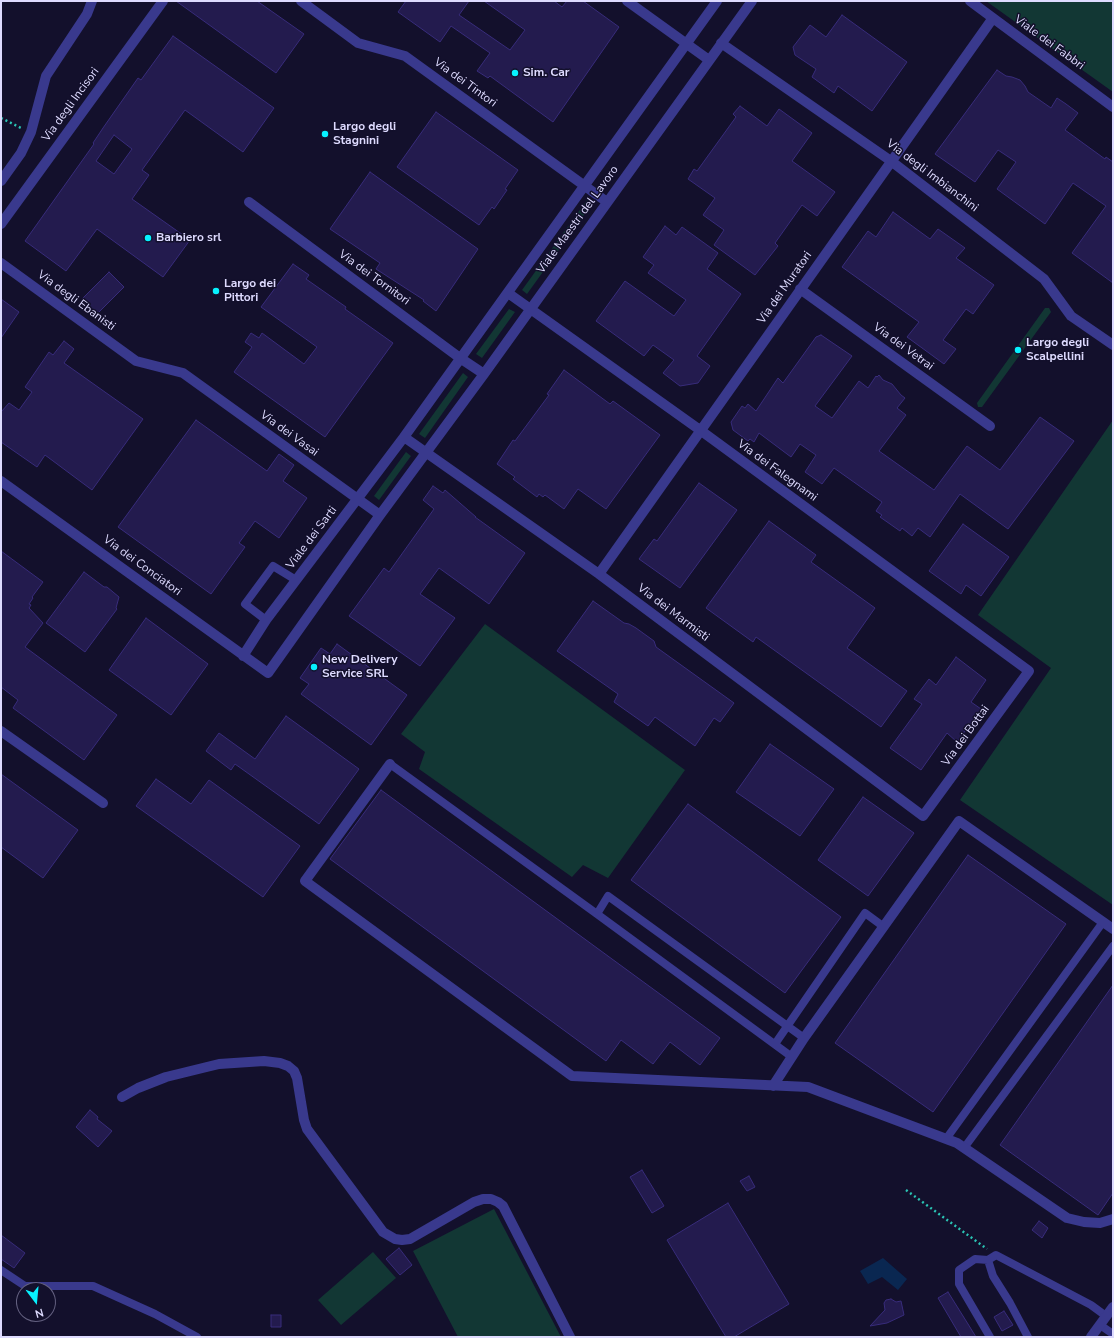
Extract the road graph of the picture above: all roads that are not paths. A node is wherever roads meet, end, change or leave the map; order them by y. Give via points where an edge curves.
1 (92, 1) edge
2 (163, 1) edge
3 (301, 1) edge
4 (627, 1) edge
5 (717, 1) edge
6 (752, 1) edge
7 (970, 1) edge
8 (993, 18) junction
9 (721, 43) junction
10 (686, 44) junction
11 (709, 60) junction
12 (1113, 107) edge
13 (891, 161) junction
14 (1, 181) edge
15 (584, 185) junction
16 (249, 202) dead end
17 (607, 202) junction
18 (1, 224) edge
19 (1, 263) edge
20 (800, 289) junction
21 (508, 293) junction
22 (530, 309) junction
23 (1113, 345) edge
24 (460, 358) junction
25 (183, 373) joint
26 (484, 374) junction
27 (990, 426) dead end
28 (700, 430) junction
29 (404, 437) junction
30 (426, 454) junction
31 (1, 481) edge
32 (358, 499) junction
33 (380, 515) junction
34 (599, 574) junction
35 (296, 580) junction
36 (266, 620) junction
37 (243, 656) junction
38 (1029, 671) joint
39 (1, 731) edge
40 (390, 764) joint
41 (103, 803) dead end
42 (923, 816) joint
43 (597, 914) junction
44 (1103, 922) junction
45 (884, 927) junction
46 (1113, 929) edge
47 (1113, 946) edge
48 (787, 1026) junction
49 (804, 1038) junction
50 (775, 1044) junction
51 (792, 1057) junction
52 (773, 1086) junction
53 (122, 1097) dead end
54 (946, 1139) junction
55 (964, 1148) junction
56 (1113, 1219) edge
57 (988, 1260) junction
58 (1, 1270) edge
59 (1113, 1307) edge
60 (1106, 1316) junction
61 (1100, 1325) junction
62 (1113, 1334) edge
63 (198, 1337) edge
64 (570, 1337) edge
65 (990, 1337) edge
66 (1028, 1337) edge
67 (1091, 1337) edge

1 - 14 street via 87,14 46,76 31,132 21,153
2 - 18 street, Via degli Incisori
3 - 15 street, Via dei Tintori via 358,43 405,56
4 - 10 street
5 - 10 street, Viale Maestri del Lavoro
6 - 9 street, Viale Maestri del Lavoro
7 - 8 street, Viale dei Fabbri
8 - 12 street, Viale dei Fabbri
8 - 13 street, Via dei Muratori
9 - 11 street, Viale Maestri del Lavoro
9 - 13 street, Via degli Imbianchini
10 - 11 street
10 - 15 street, Viale Maestri del Lavoro
11 - 17 street, Viale Maestri del Lavoro
13 - 20 street, Via dei Muratori
13 - 23 street, Via degli Imbianchini via 1044,279 1071,316
15 - 17 street, Via dei Tintori
15 - 21 street, Viale Maestri del Lavoro
16 - 24 street, Via dei Tornitori
17 - 22 street, Viale Maestri del Lavoro
19 - 25 street, Via degli Ebanisti via 136,361
20 - 27 street, Via dei Vetrai
20 - 28 street, Via dei Muratori
21 - 22 street, Via dei Falegnami
21 - 24 street, Viale Maestri del Lavoro
22 - 26 street, Viale Maestri del Lavoro
22 - 28 street, Via dei Falegnami
24 - 26 street, Via dei Tornitori
24 - 29 street, Viale Maestri del Lavoro
25 - 32 street, Via dei Vasai
26 - 30 street, Viale Maestri del Lavoro
28 - 34 street, Via dei Muratori
28 - 38 street, Via dei Falegnami
29 - 30 street, Via dei Marmisti
29 - 32 street, Viale dei Sarti
30 - 33 street
30 - 34 street, Via dei Marmisti
31 - 37 street, Via dei Conciatori
32 - 33 street, Via dei Vasai
32 - 35 street, Viale dei Sarti
33 - 37 street, Via dei Conciatori via 268,673
34 - 42 street, Via dei Marmisti
35 - 36 street, Viale dei Sarti
35 - 36 lane via 273,566 245,604
36 - 37 street, Viale dei Sarti
38 - 42 street, Via dei Bottai
39 - 41 street
40 - 43 lane
40 - 52 street via 305,881 572,1076
43 - 48 lane via 608,896
43 - 50 lane
44 - 45 street via 959,821
44 - 46 street
44 - 54 lane
45 - 48 lane via 865,913
45 - 49 street
47 - 55 lane
48 - 49 lane
48 - 50 lane
49 - 51 street
50 - 51 lane
51 - 52 street
52 - 54 street via 808,1087
53 - 64 street via 154,1081 212,1066 264,1061 288,1066 297,1078 307,1129 384,1232 395,1239 410,1239 474,1202 491,1199 498,1202 503,1206
54 - 55 street
55 - 56 street via 1067,1218 1100,1223
57 - 60 lane via 996,1255
57 - 65 lane via 975,1259 959,1270 959,1284
57 - 66 lane via 993,1276
58 - 63 lane via 26,1286 93,1286
59 - 60 street
60 - 61 street
61 - 62 lane
61 - 67 street

